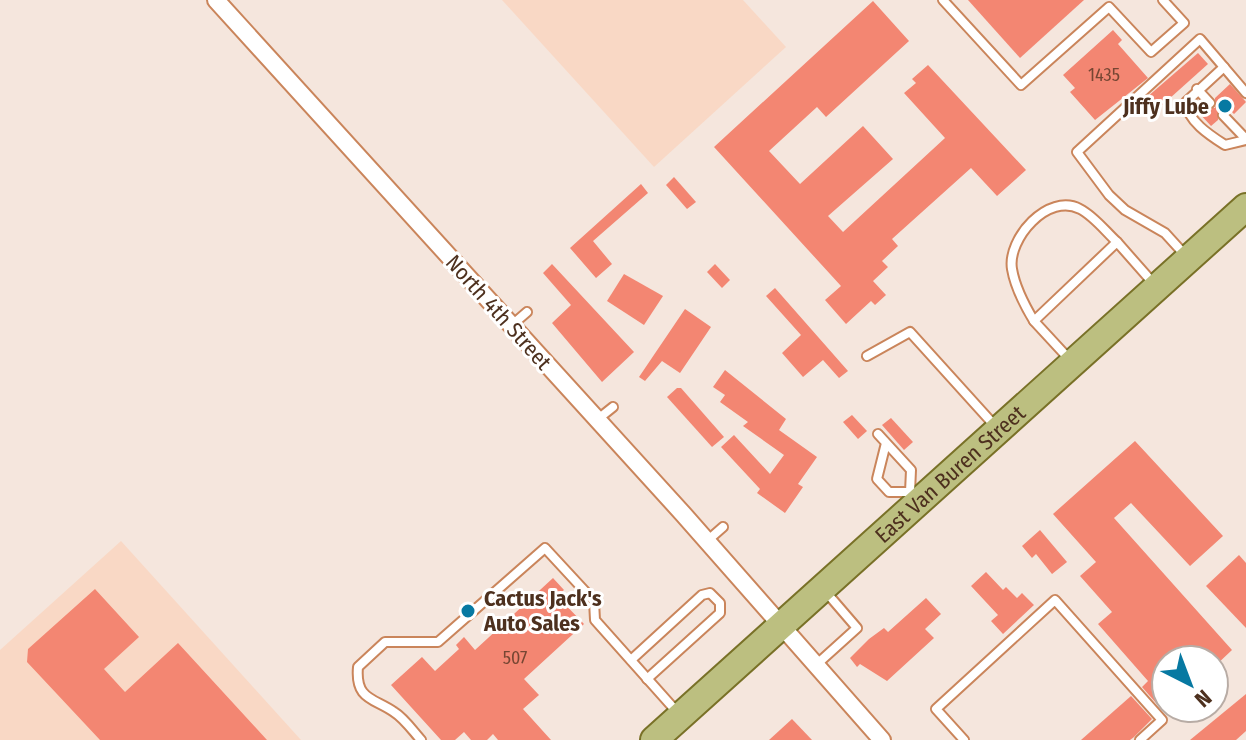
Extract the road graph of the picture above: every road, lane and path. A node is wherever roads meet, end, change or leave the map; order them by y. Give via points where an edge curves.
1 (216, 0) edge
2 (943, 0) edge
3 (1163, 0) edge
4 (1224, 67) junction
5 (1197, 89) junction
6 (1246, 93) edge
7 (1210, 103) dead end
8 (1223, 115) dead end
9 (1246, 139) edge
10 (1246, 207) edge
11 (1117, 242) junction
12 (1188, 259) junction
13 (1157, 287) junction
14 (527, 312) dead end
15 (1034, 321) junction
16 (512, 326) junction
17 (867, 356) dead end
18 (1073, 363) junction
19 (613, 407) dead end
20 (597, 420) junction
21 (998, 430) junction
22 (878, 434) dead end
23 (886, 443) junction
24 (914, 497) junction
25 (723, 527) dead end
26 (706, 541) junction
27 (822, 589) junction
28 (782, 625) junction
29 (631, 660) junction
30 (816, 665) junction
31 (647, 679) junction
32 (680, 716) junction
33 (421, 740) edge
34 (654, 740) edge
35 (882, 740) edge
36 (964, 740) edge
37 (1140, 740) edge

1 - 16 street, North 4th Street
2 - 3 lane via 1021,85 1109,7 1151,52 1184,23
4 - 5 lane
4 - 6 lane
4 - 12 lane via 1200,39 1077,152 1109,195 1165,233
5 - 7 lane
5 - 9 lane via 1186,109 1208,134 1225,145
8 - 9 lane
10 - 12 main road, East Van Buren Street
11 - 13 lane
11 - 15 lane
11 - 15 lane via 1079,208 1066,205 1027,225 1012,268
12 - 13 main road, East Van Buren Street
13 - 18 main road, East Van Buren Street
14 - 16 lane
15 - 18 lane
16 - 20 street, North 4th Street
17 - 21 lane via 910,332
18 - 21 main road, East Van Buren Street
19 - 20 lane
20 - 26 street, North 4th Street
21 - 24 main road, East Van Buren Street
22 - 23 lane
23 - 24 lane via 911,470
23 - 24 lane via 877,479 889,492
24 - 27 main road, East Van Buren Street
25 - 26 lane
26 - 28 street, North 4th Street
27 - 28 main road, East Van Buren Street
27 - 30 lane via 857,628
28 - 30 street, North 4th Street
28 - 32 main road, East Van Buren Street
29 - 31 lane
29 - 31 lane via 702,595 710,593 720,603 720,613
29 - 33 lane via 595,620 594,601 545,548 438,642 385,642 358,667 362,691 372,703 395,712
30 - 35 street, North 4th Street
31 - 32 lane
32 - 34 main road, East Van Buren Street
36 - 37 lane via 936,709 1055,600 1162,720

